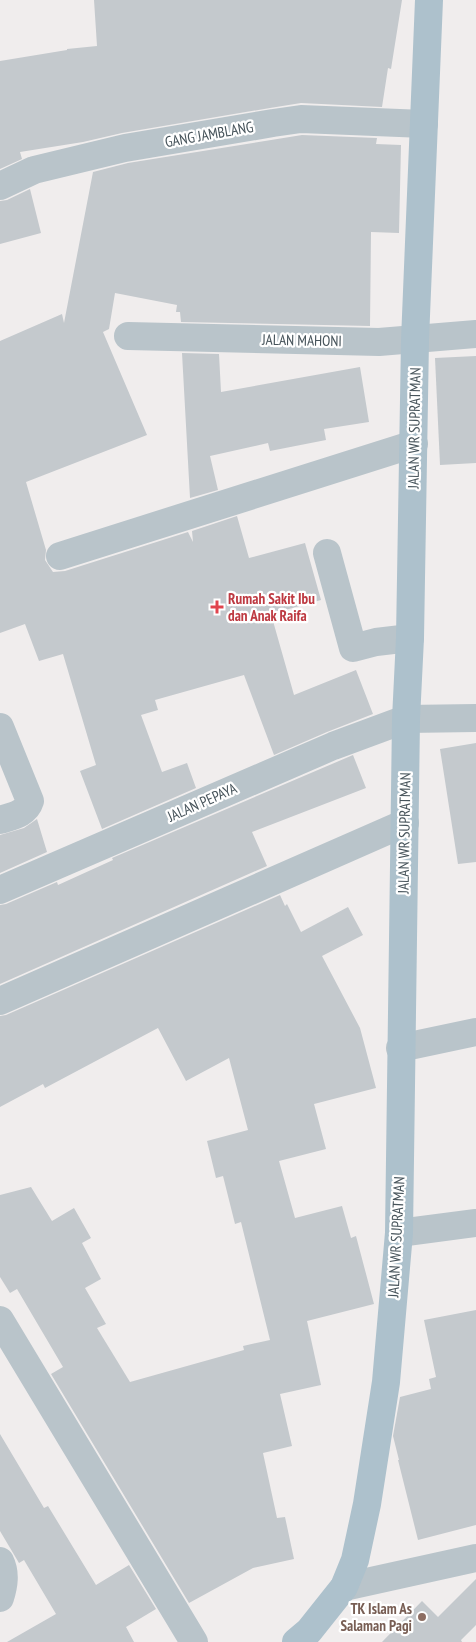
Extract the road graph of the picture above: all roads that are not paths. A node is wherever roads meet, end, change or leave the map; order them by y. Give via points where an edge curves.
1 (429, 0) edge
2 (424, 124) junction
3 (0, 186) edge
4 (476, 334) edge
5 (128, 336) dead end
6 (415, 340) junction
7 (414, 444) junction
8 (327, 553) dead end
9 (60, 556) dead end
10 (410, 638) junction
11 (406, 718) junction
12 (476, 718) edge
13 (0, 727) edge
14 (0, 820) edge
15 (405, 823) junction
16 (0, 890) edge
17 (0, 1001) edge
18 (476, 1032) edge
19 (400, 1048) junction
20 (476, 1223) edge
21 (398, 1233) junction
22 (0, 1320) edge
23 (476, 1558) edge
24 (0, 1561) edge
25 (344, 1586) junction
26 (0, 1598) edge
27 (194, 1642) edge
28 (296, 1642) edge

1 - 2 main road, JALAN WR SUPRATMAN
2 - 3 street, GANG JAMBLANG via 301,119 273,123 125,148 34,170
2 - 6 main road, JALAN WR SUPRATMAN
4 - 6 street, JALAN MAHONI
5 - 6 street, JALAN MAHONI via 379,342
6 - 7 main road, JALAN WR SUPRATMAN
7 - 9 street
7 - 10 main road, JALAN WR SUPRATMAN
8 - 10 street via 353,648
10 - 11 main road, JALAN WR SUPRATMAN
11 - 12 street
11 - 15 main road, JALAN WR SUPRATMAN
11 - 16 street, JALAN PEPAYA via 324,750
13 - 14 street via 30,801 22,812
15 - 17 street
15 - 19 main road, JALAN WR SUPRATMAN
18 - 19 street
19 - 21 main road, JALAN WR SUPRATMAN
20 - 21 street
21 - 25 main road, JALAN WR SUPRATMAN via 386,1382 367,1504 355,1560
22 - 27 street
23 - 25 street
24 - 26 street via 4,1581
25 - 28 main road, JALAN WR SUPRATMAN via 309,1631

